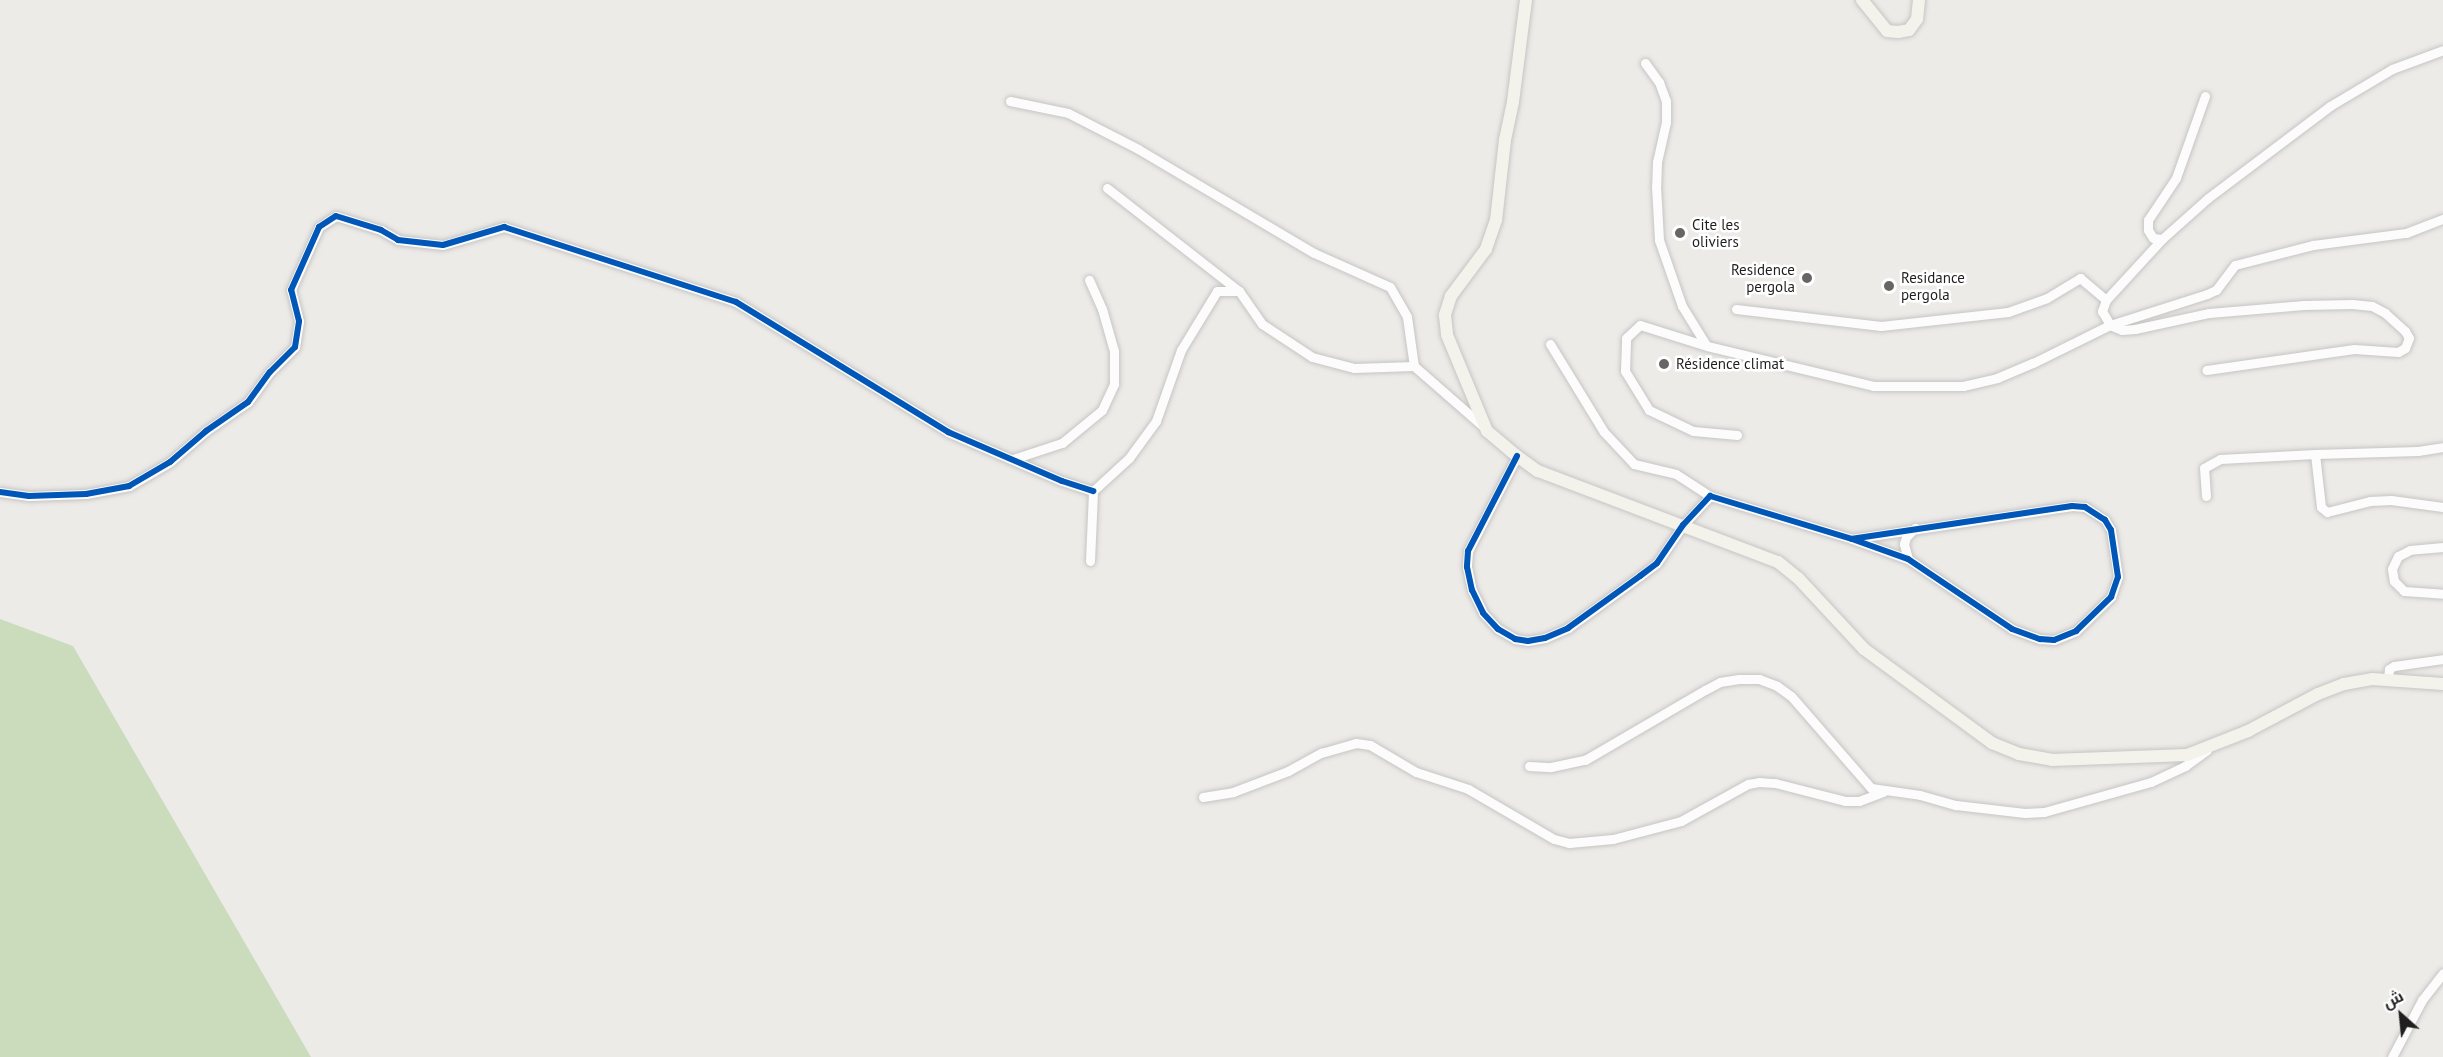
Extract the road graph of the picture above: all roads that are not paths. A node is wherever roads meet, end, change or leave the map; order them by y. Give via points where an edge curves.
1 (1526, 0) edge
2 (1862, 0) edge
3 (1919, 0) edge
4 (2443, 50) edge
5 (1645, 63) dead end
6 (2205, 96) dead end
7 (1010, 101) dead end
8 (1107, 188) dead end
9 (2443, 219) edge
10 (2162, 239) junction
11 (1089, 280) dead end
12 (1239, 291) junction
13 (2106, 300) junction
14 (1737, 309) dead end
15 (2110, 325) junction
16 (1550, 344) dead end
17 (1707, 346) junction
18 (1414, 366) junction
19 (2206, 370) dead end
20 (1487, 431) junction
21 (1737, 435) dead end
22 (2443, 447) edge
23 (2315, 454) junction
24 (1517, 456) junction
25 (1013, 459) junction
26 (1093, 490) junction
27 (0, 492) edge
28 (1710, 496) junction
29 (2206, 496) dead end
30 (2443, 507) edge
31 (1683, 525) junction
32 (1915, 528) junction
33 (1852, 538) junction
34 (2443, 548) edge
35 (1908, 559) junction
36 (1090, 561) dead end
37 (2443, 594) edge
38 (2443, 659) edge
39 (2388, 680) junction
40 (2443, 684) edge
41 (2216, 744) junction
42 (1529, 765) dead end
43 (1883, 792) junction
44 (1203, 797) dead end
45 (2443, 973) edge
46 (2392, 1057) edge

1 - 20 main road via 1496,220 1486,249 1451,296 1445,315 1447,335
2 - 3 main road via 1887,31 1898,32 1909,30 1917,20
4 - 10 street via 2392,69 2330,106 2208,198
5 - 17 street via 1659,82 1666,101 1666,122 1657,162 1659,240 1682,306
6 - 10 street via 2176,178 2148,220 2153,238
7 - 18 street via 1068,113 1138,149 1314,253 1390,287 1407,317
8 - 12 street
9 - 15 street via 2406,233 2313,245 2235,265 2216,290
10 - 13 street
11 - 25 street via 1114,351 1114,384 1102,410 1062,443
12 - 18 street via 1262,324 1312,357 1354,368
12 - 26 street via 1217,291 1181,350 1156,421 1130,458
13 - 14 street via 2079,278 2047,298 2008,312 1881,327
13 - 15 street via 2102,310
15 - 17 street via 2033,363 1963,386 1873,386
15 - 19 street via 2122,330 2135,329 2208,313 2352,304 2372,306 2385,313 2409,338 2405,348 2398,352 2354,349
16 - 28 street via 1604,432 1634,464 1676,474
17 - 21 street via 1640,326 1626,338 1625,371 1649,410 1693,431
18 - 20 street
20 - 24 main road
22 - 23 street
23 - 29 street via 2220,459 2204,468
23 - 30 street via 2321,507 2327,512 2391,500
24 - 31 main road via 1538,471
24 - 31 street via 1472,543 1467,567 1483,613 1515,639 1545,638 1568,628 1657,563
25 - 26 street
25 - 27 street via 948,432 736,302 504,227 443,245 398,240 381,230 336,216 319,227 291,290 299,321 295,348 270,372 248,402 170,462 129,486 86,494 29,496
26 - 36 street
28 - 31 street
28 - 33 street
31 - 41 main road via 1778,562 1864,649 1983,737 2019,754 2052,760 2157,758 2187,754
32 - 33 street
32 - 35 street via 1904,544
32 - 35 street via 2085,507 2105,520 2111,530 2118,577 2116,589 2076,631 2054,640 2040,639 2012,629
33 - 35 street
34 - 37 street via 2410,550 2398,556 2392,569 2394,581 2404,591
38 - 39 street via 2394,666 2389,669
39 - 40 main road
39 - 41 main road via 2344,684
41 - 43 street via 2169,775 2044,812 1995,811 1920,795
42 - 43 street via 1551,768 1586,760 1705,690 1730,681 1759,679 1791,696 1871,788
43 - 44 street via 1859,801 1845,801 1759,782 1748,784 1681,821 1613,838 1569,843 1554,839 1468,789 1416,772 1370,746 1356,743 1321,753 1288,771 1233,792
45 - 46 street via 2422,1000

